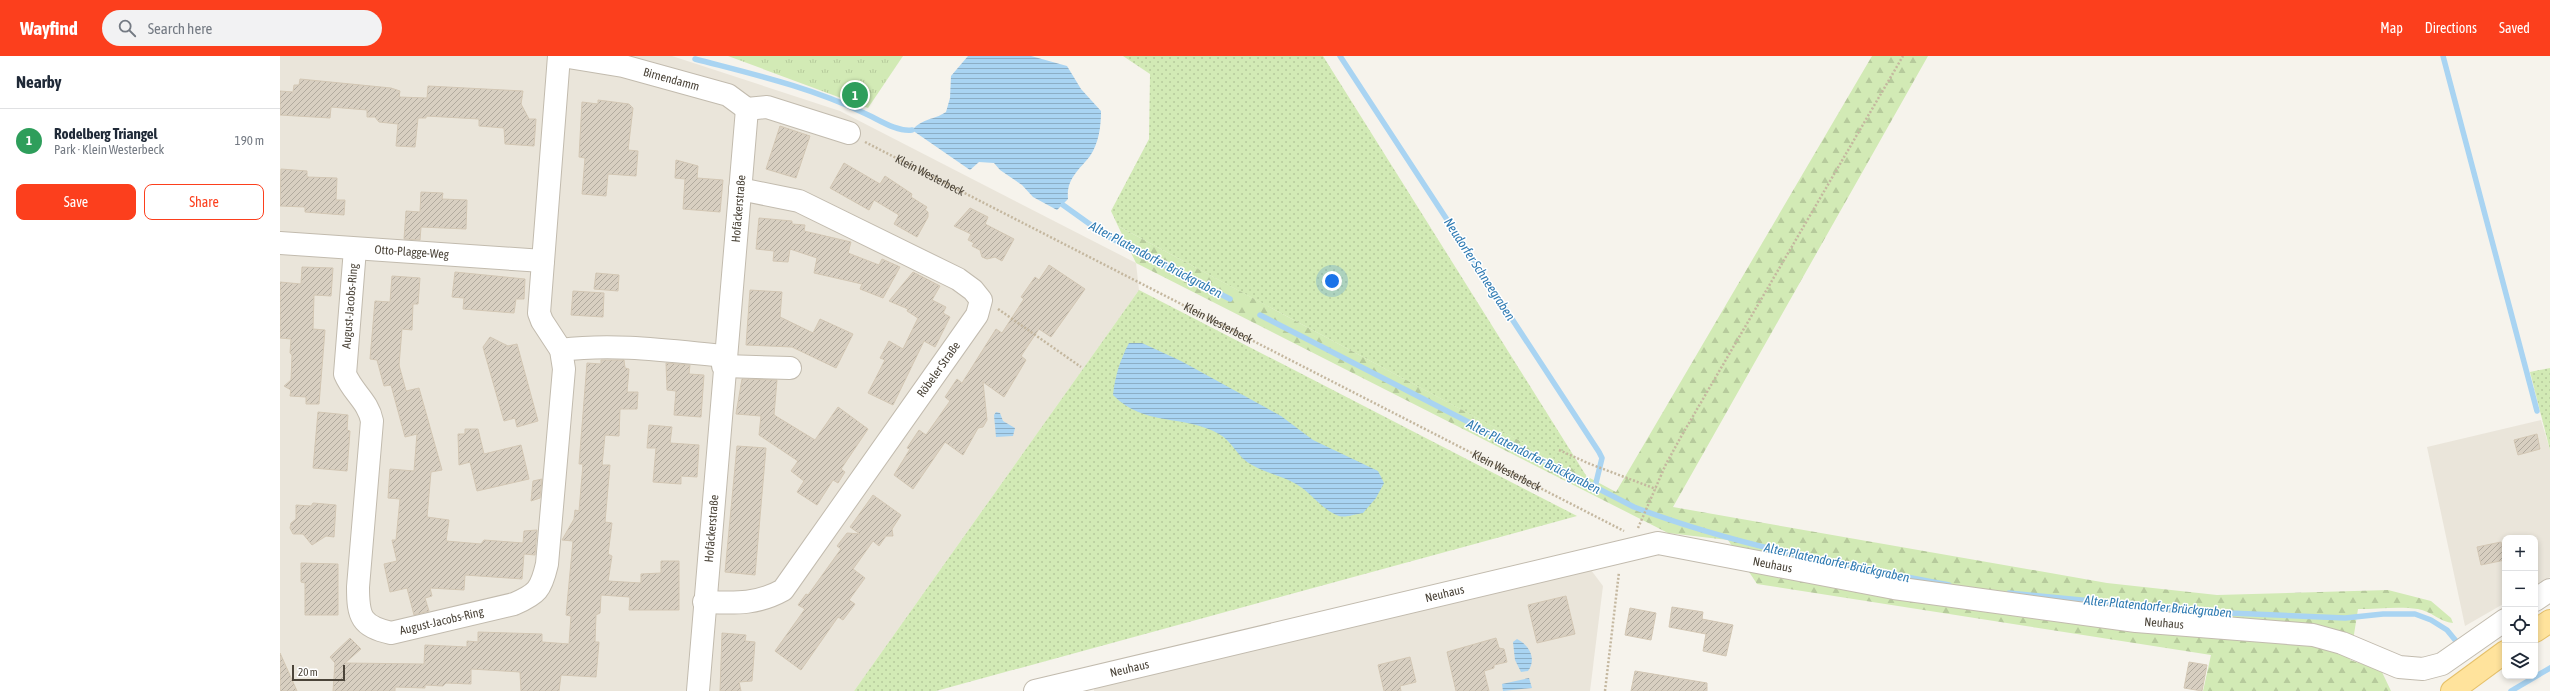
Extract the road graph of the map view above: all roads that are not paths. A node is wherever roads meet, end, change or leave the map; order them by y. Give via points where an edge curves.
1 (561, 56) edge
2 (624, 61) edge
3 (746, 109) junction
4 (849, 133) road end
5 (740, 189) junction
6 (280, 243) edge
7 (355, 249) junction
8 (543, 260) junction
9 (561, 350) junction
10 (724, 361) junction
11 (790, 368) dead end
12 (2550, 590) edge
13 (2538, 598) edge
14 (704, 602) junction
15 (2550, 621) edge
16 (2502, 622) edge
17 (2538, 629) edge
18 (2502, 654) edge
19 (698, 691) edge
20 (1035, 691) edge
21 (2452, 691) edge

1 - 2 street, Birnendamm
1 - 8 street, August-Jacobs-Ring
2 - 3 street, Birnendamm via 728,95
3 - 4 street via 767,107
3 - 5 street, Hofäckerstraße
5 - 10 street, Hofäckerstraße
5 - 14 street, Röbeler Straße via 799,201 958,279 981,300 977,315 783,590 767,599 748,603
6 - 7 street, Otto-Plagge-Weg
7 - 8 street, Otto-Plagge-Weg
7 - 9 street, August-Jacobs-Ring via 345,374 350,387 369,407 372,421 358,607 363,621 373,629 391,633 514,604 532,596 542,585 547,564 564,369
8 - 9 street, August-Jacobs-Ring via 539,313
9 - 10 street via 587,347 655,350
10 - 11 street
10 - 14 street, Hofäckerstraße
12 - 13 street
14 - 19 street, Hofäckerstraße
15 - 17 main road
16 - 20 street, Neuhaus via 2442,664 2431,668 2410,669 2386,663 2342,643 2313,635 2136,620 1894,588 1658,543
18 - 21 main road

